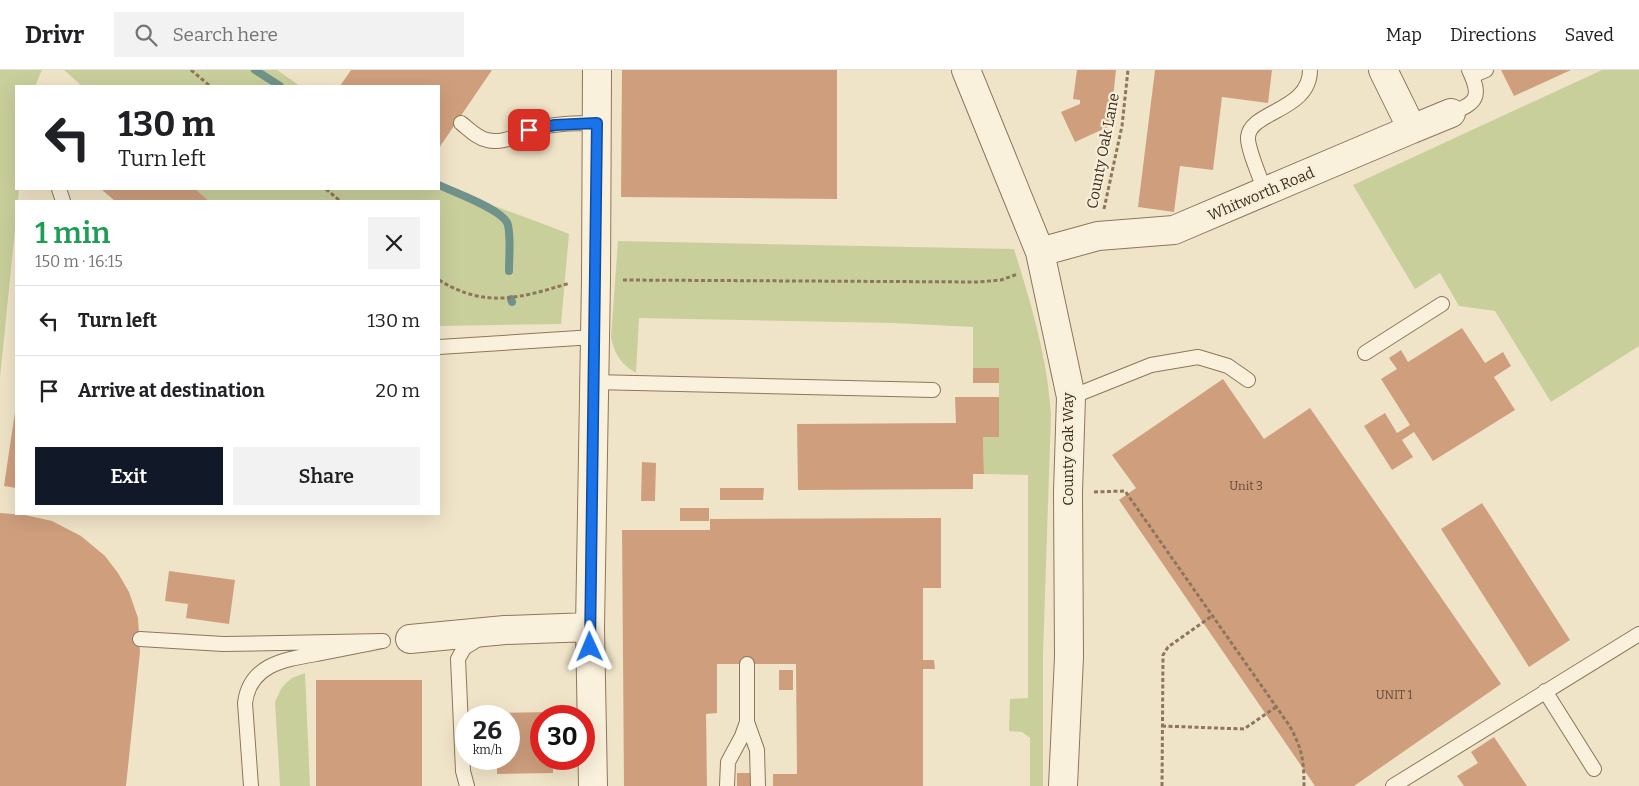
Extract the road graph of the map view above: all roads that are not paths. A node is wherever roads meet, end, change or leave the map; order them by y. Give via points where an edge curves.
1 (597, 70) edge
2 (966, 70) edge
3 (1310, 70) edge
4 (1383, 70) edge
5 (1486, 70) edge
6 (1470, 73) edge
7 (1451, 114) joint
8 (597, 123) junction
9 (461, 124) dead end
10 (1412, 129) junction
11 (1265, 192) junction
12 (1040, 252) junction
13 (1442, 304) dead end
14 (594, 337) junction
15 (440, 347) edge
16 (1365, 352) dead end
17 (1248, 380) dead end
18 (593, 382) junction
19 (933, 390) dead end
20 (1071, 397) junction
21 (590, 627) junction
22 (504, 630) junction
23 (1639, 634) edge
24 (140, 639) dead end
25 (396, 640) junction
26 (747, 664) dead end
27 (1545, 691) junction
28 (747, 722) junction
29 (1594, 769) dead end
30 (252, 786) edge
31 (467, 786) edge
32 (593, 786) edge
33 (727, 786) edge
34 (758, 786) edge
35 (1063, 786) edge
36 (1393, 786) edge

1 - 8 street
2 - 12 street, County Oak Way
3 - 11 lane via 1308,85 1302,94 1256,124 1249,133 1249,146
4 - 10 street
5 - 6 lane
6 - 7 lane via 1476,92 1474,101
7 - 10 street, Whitworth Road
8 - 9 lane via 540,127 496,141 478,136
8 - 14 street
10 - 11 street, Whitworth Road
11 - 12 street, Whitworth Road via 1174,230 1098,236
12 - 20 street, County Oak Way
13 - 16 lane
14 - 15 lane
14 - 18 street
17 - 20 lane via 1228,366 1198,357 1152,365
18 - 19 lane
18 - 21 street
20 - 35 street, County Oak Way via 1069,657
21 - 22 street
21 - 32 street
22 - 25 street
22 - 31 lane via 469,644 458,659
23 - 27 lane
24 - 25 lane via 222,644
25 - 30 lane via 281,661 254,679 245,703
26 - 28 lane
27 - 29 lane
27 - 36 lane
28 - 33 lane via 728,762
28 - 34 lane via 757,750

